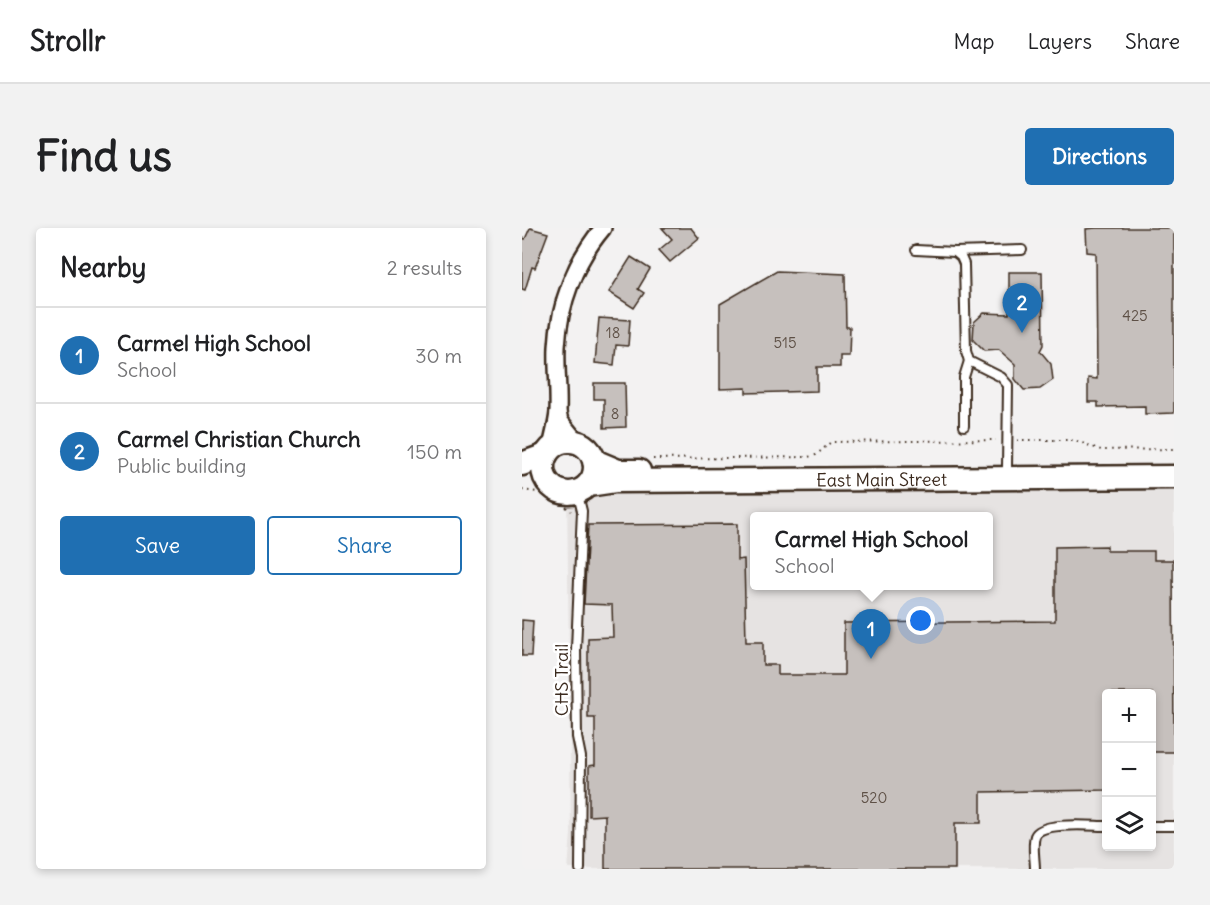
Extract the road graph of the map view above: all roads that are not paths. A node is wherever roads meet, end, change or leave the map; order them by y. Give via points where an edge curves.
1 (603, 228) edge
2 (916, 250) dead end
3 (1022, 250) dead end
4 (955, 252) junction
5 (969, 361) junction
6 (558, 413) junction
7 (964, 426) dead end
8 (577, 442) junction
9 (548, 452) junction
10 (594, 461) junction
11 (522, 464) edge
12 (1174, 466) edge
13 (1007, 468) junction
14 (522, 477) edge
15 (1174, 477) edge
16 (546, 480) junction
17 (579, 496) junction
18 (1102, 826) edge
19 (1156, 826) edge
20 (1174, 826) edge
21 (579, 869) edge
22 (1035, 869) edge

1 - 6 street via 575,270 560,321
2 - 4 lane
3 - 4 lane
4 - 5 lane via 964,264
5 - 7 lane via 964,377
5 - 13 lane via 1001,377 1008,385
6 - 8 street
6 - 9 street
8 - 9 main road via 560,442
8 - 10 main road via 585,446
9 - 11 main road
9 - 16 main road via 543,469
10 - 13 main road, East Main Street via 618,471
10 - 17 main road via 595,469
12 - 13 main road, East Main Street
14 - 16 main road
15 - 17 main road, East Main Street via 615,481
16 - 17 main road via 556,490
17 - 21 lane, CHS Trail
18 - 22 lane via 1042,828 1034,846
19 - 20 lane

